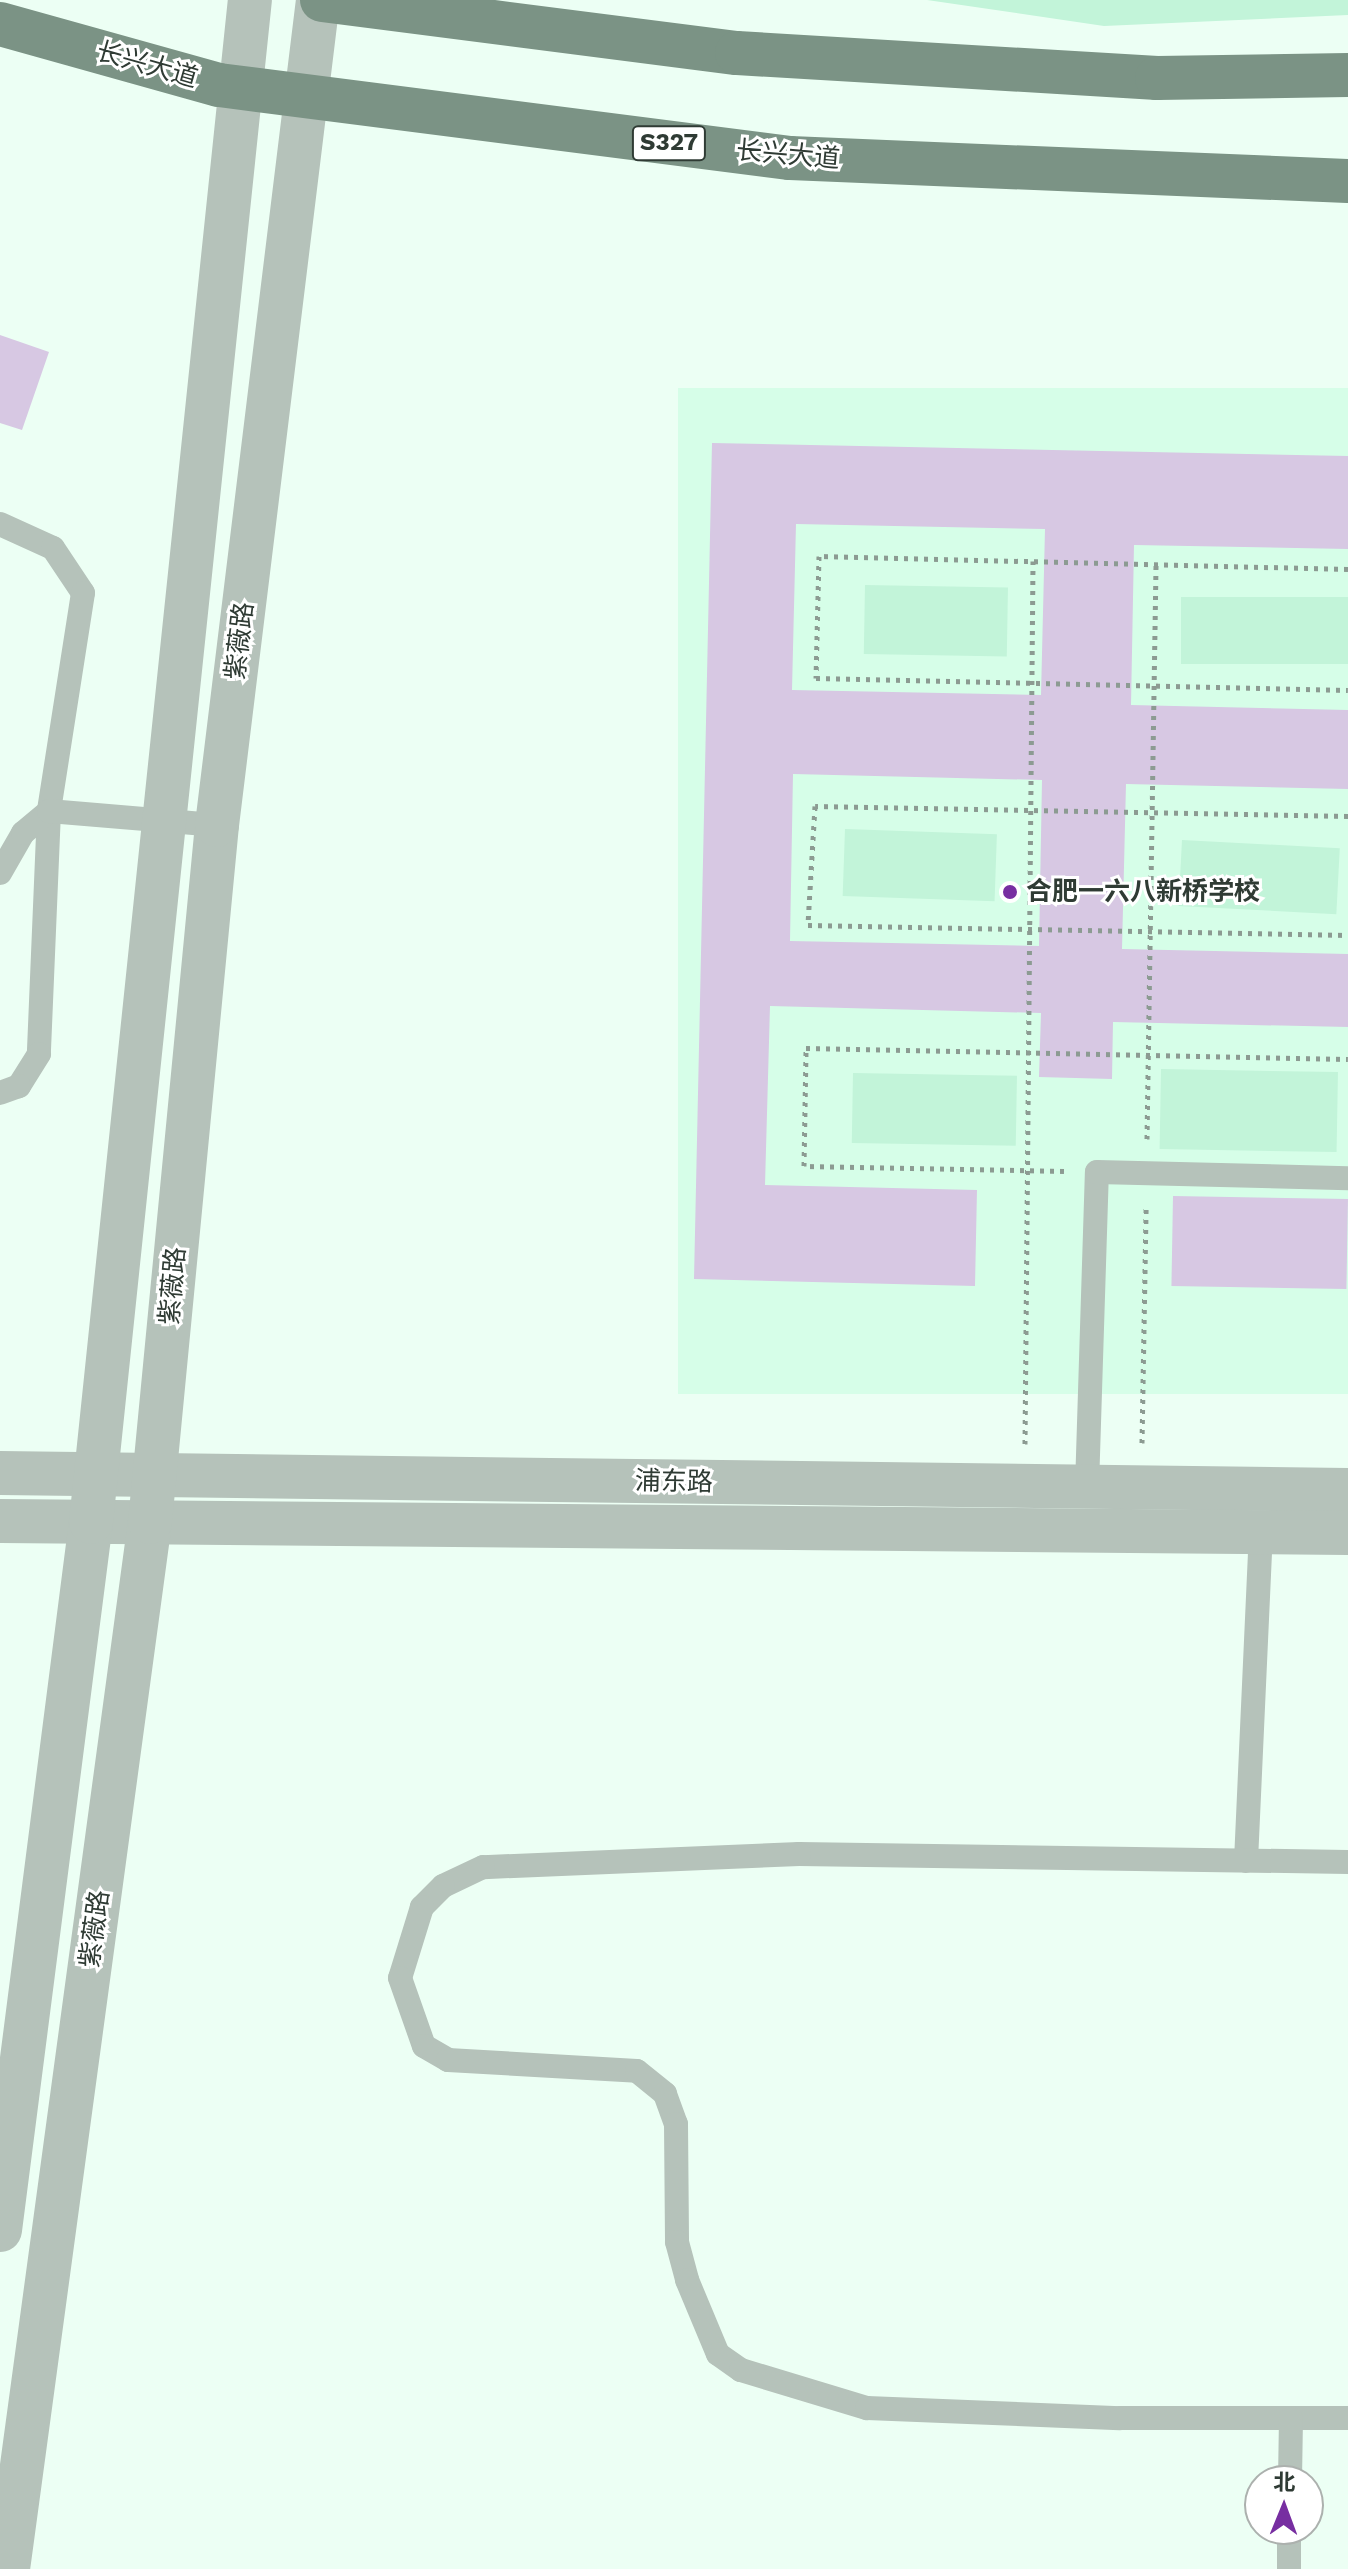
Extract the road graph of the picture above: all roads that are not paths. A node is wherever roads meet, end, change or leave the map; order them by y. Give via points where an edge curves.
1 (250, 0) edge
2 (320, 0) edge
3 (0, 24) edge
4 (1348, 75) edge
5 (240, 87) junction
6 (308, 96) junction
7 (1348, 181) edge
8 (0, 524) edge
9 (49, 811) junction
10 (164, 821) junction
11 (217, 825) junction
12 (0, 873) edge
13 (0, 1093) edge
14 (1348, 1178) edge
15 (0, 1473) edge
16 (96, 1475) junction
17 (155, 1476) junction
18 (1087, 1487) junction
19 (1348, 1490) edge
20 (0, 1521) edge
21 (91, 1522) junction
22 (150, 1522) junction
23 (1261, 1532) junction
24 (1348, 1533) edge
25 (1246, 1861) junction
26 (1348, 1862) edge
27 (0, 2230) edge
28 (1348, 2418) edge
29 (1291, 2419) junction
30 (1290, 2465) edge
31 (1289, 2545) edge
32 (8, 2569) edge
33 (1289, 2569) edge

1 - 5 street
2 - 4 main road via 737,53 1157,78
2 - 6 street, 紫薇路
3 - 5 main road, 长兴大道 / S327
5 - 6 main road, 长兴大道 / S327
5 - 10 street
6 - 7 main road, 长兴大道 / S327 via 790,158
6 - 11 street, 紫薇路
8 - 9 lane via 53,548 83,593
9 - 10 lane
9 - 12 lane via 23,833
9 - 13 lane via 39,1054 19,1086
10 - 11 lane
10 - 16 street
11 - 17 street, 紫薇路
14 - 18 lane via 1097,1172
15 - 16 street, 浦东路
16 - 17 street, 浦东路
16 - 21 street
17 - 18 street, 浦东路
17 - 22 street, 紫薇路
18 - 19 street, 浦东路
20 - 21 street, 浦东路
21 - 22 street, 浦东路
21 - 27 street
22 - 23 street, 浦东路
22 - 32 street, 紫薇路
23 - 24 street, 浦东路
23 - 25 lane
25 - 26 lane
25 - 29 lane via 799,1854 483,1867 443,1886 422,1907 400,1978 424,2046 448,2060 637,2071 665,2094 676,2124 677,2242 687,2280 718,2354 741,2370 867,2408
28 - 29 lane
29 - 30 lane
31 - 33 lane

